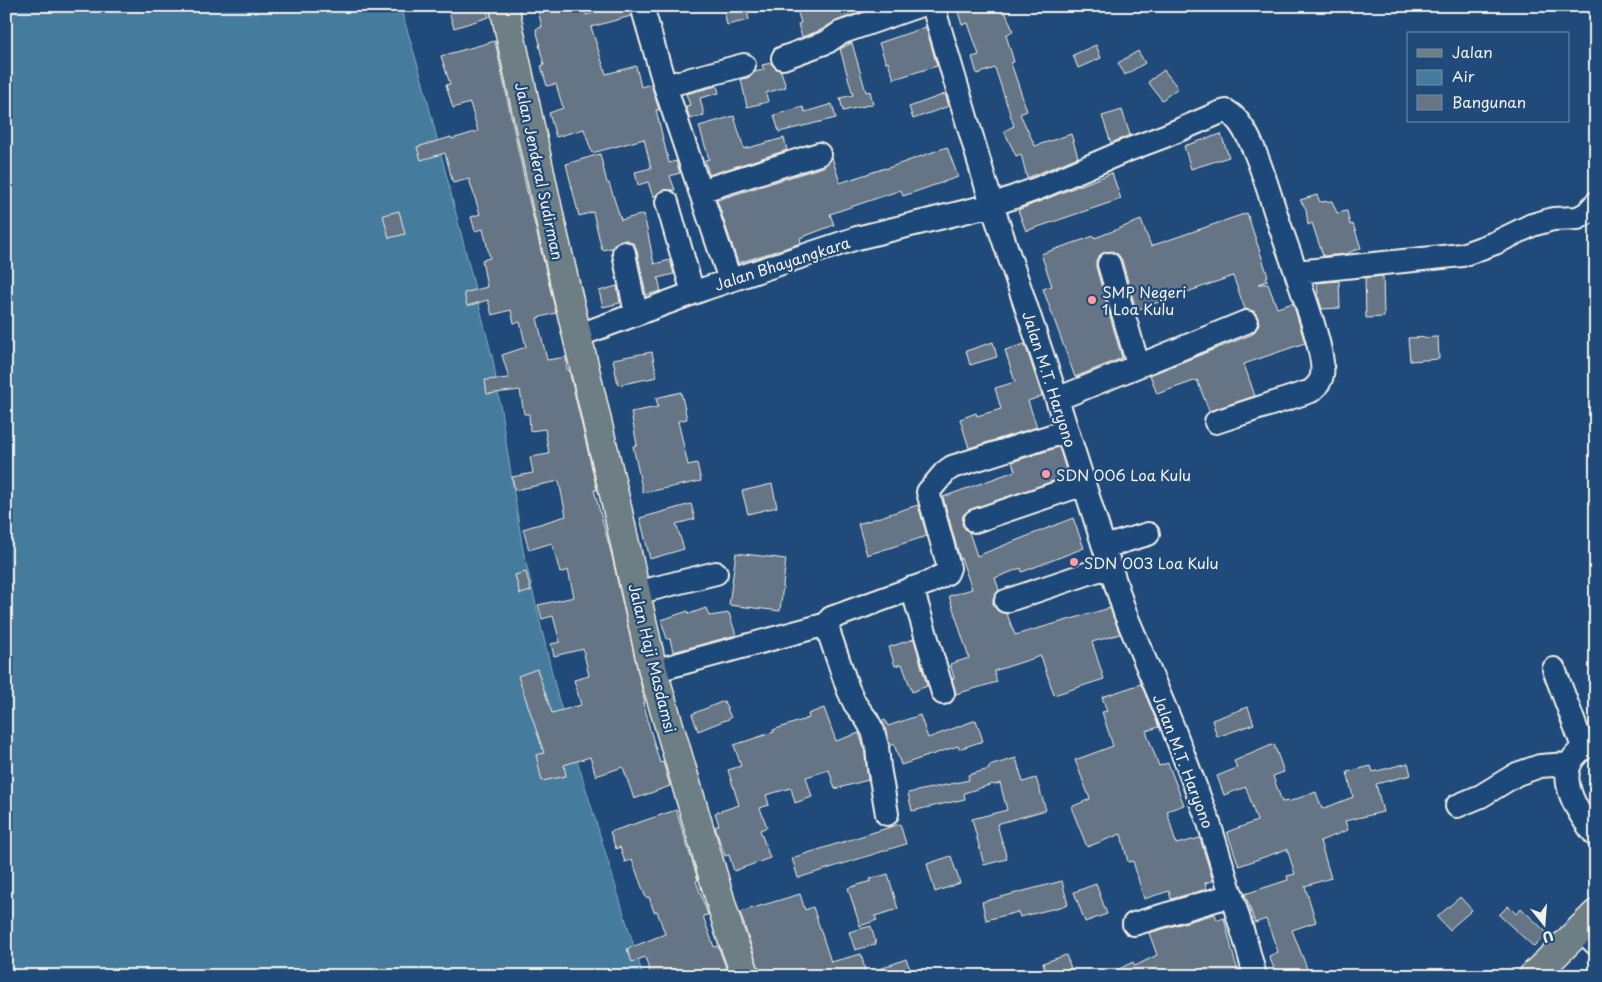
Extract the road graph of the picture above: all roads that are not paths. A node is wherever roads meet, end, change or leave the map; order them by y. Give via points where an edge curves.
1 (504, 6) edge
2 (642, 6) edge
3 (932, 7) edge
4 (783, 58) dead end
5 (744, 65) dead end
6 (665, 86) junction
7 (819, 154) dead end
8 (700, 191) junction
9 (667, 202) dead end
10 (1596, 203) edge
11 (992, 205) junction
12 (624, 253) dead end
13 (1109, 264) dead end
14 (1296, 272) junction
15 (730, 280) junction
16 (693, 293) junction
17 (636, 314) junction
18 (1246, 322) dead end
19 (576, 336) junction
20 (1138, 366) junction
21 (1057, 399) junction
22 (1216, 422) dead end
23 (1067, 431) junction
24 (1084, 484) junction
25 (975, 521) dead end
26 (1148, 534) dead end
27 (1107, 556) junction
28 (716, 573) dead end
29 (912, 588) junction
30 (636, 592) junction
31 (1006, 601) dead end
32 (827, 624) junction
33 (1554, 669) dead end
34 (653, 671) junction
35 (943, 693) dead end
36 (1589, 744) edge
37 (1568, 764) junction
38 (1457, 806) dead end
39 (887, 814) dead end
40 (1596, 836) edge
41 (1232, 895) junction
42 (1134, 924) dead end
43 (1591, 929) edge
44 (746, 976) edge
45 (1255, 976) edge
46 (1533, 976) edge

1 - 19 main road, Jalan Jenderal Sudirman
2 - 6 street
3 - 4 street via 840,33 827,42
3 - 11 street, Jalan M.T. Haryono
5 - 6 street
6 - 8 street
7 - 8 street
8 - 15 street
9 - 16 street
10 - 14 street via 1578,218 1532,225 1462,255
11 - 14 street, Jalan Bhayangkara via 1226,111 1239,122 1256,155
11 - 15 street, Jalan Bhayangkara via 858,238
11 - 21 street, Jalan M.T. Haryono
12 - 17 street
13 - 20 street
14 - 22 street via 1322,365 1319,382 1311,391
15 - 16 street, Jalan Bhayangkara
16 - 17 street, Jalan Bhayangkara
17 - 19 street, Jalan Bhayangkara
18 - 20 street
19 - 30 main road, Jalan Haji Masdamsi
20 - 21 street
21 - 23 street, Jalan M.T. Haryono
23 - 24 street, Jalan M.T. Haryono
23 - 29 street via 976,458 945,472 928,492 949,568 947,573
24 - 25 street
24 - 27 street, Jalan M.T. Haryono
26 - 27 street
27 - 31 street
27 - 41 street, Jalan M.T. Haryono via 1124,613 1172,725
28 - 30 street
29 - 32 street via 830,618
29 - 35 street
30 - 34 main road, Jalan Haji Masdamsi
32 - 34 street
32 - 39 street via 848,689 873,731
33 - 36 street
34 - 44 main road, Jalan Haji Masdamsi via 729,930
36 - 37 street
37 - 38 street via 1540,766 1517,774
37 - 40 street via 1570,796 1580,816
41 - 42 street
41 - 45 street, Jalan M.T. Haryono
43 - 46 main road

